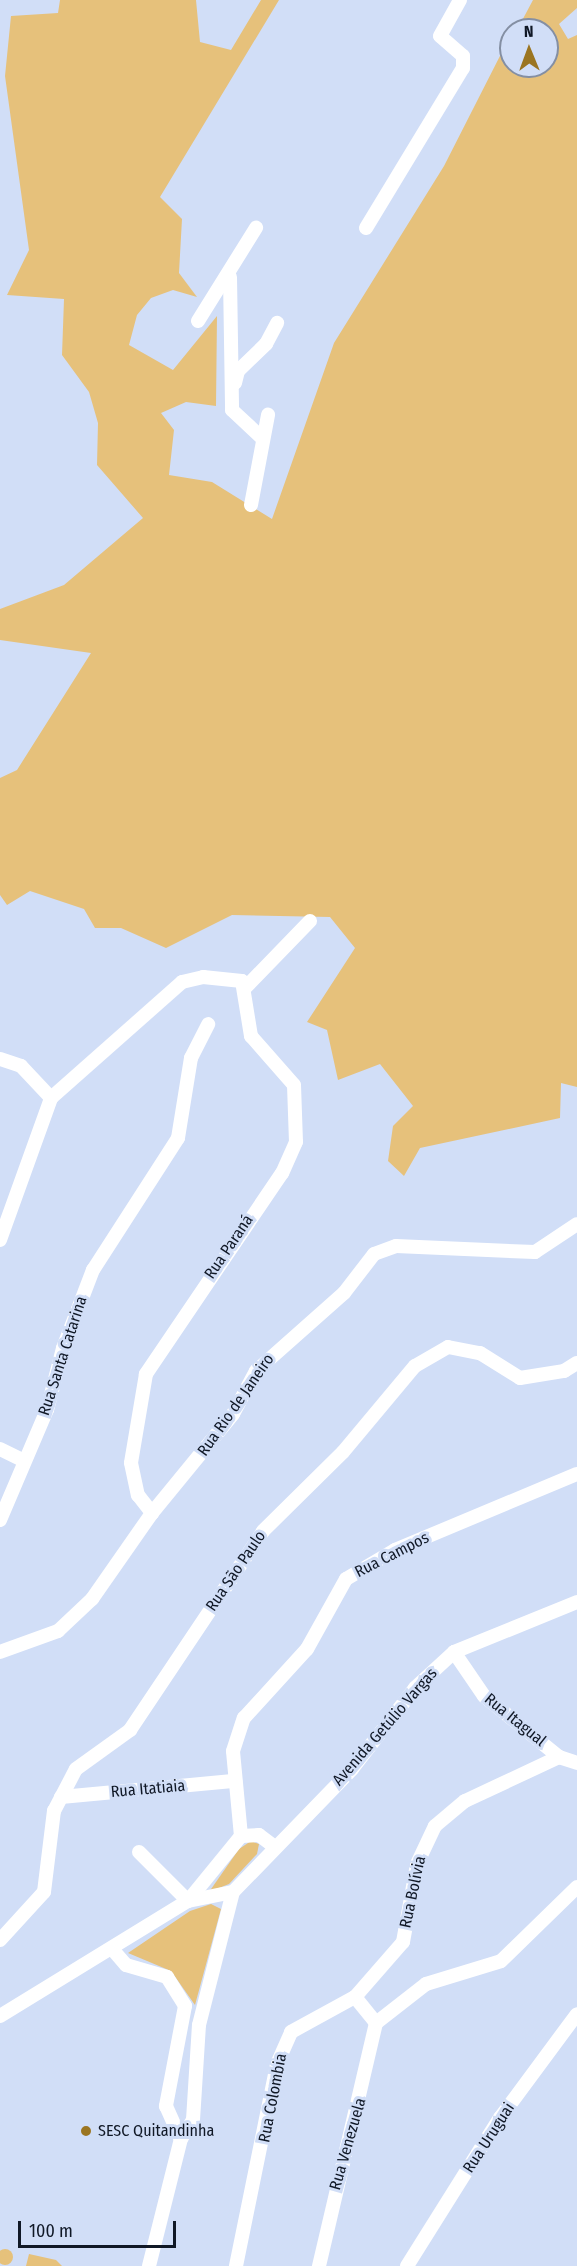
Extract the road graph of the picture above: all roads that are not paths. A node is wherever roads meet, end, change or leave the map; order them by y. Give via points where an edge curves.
1 (460, 0) edge
2 (256, 228) dead end
3 (366, 228) dead end
4 (230, 276) junction
5 (198, 321) dead end
6 (277, 323) dead end
7 (235, 385) junction
8 (268, 415) dead end
9 (261, 437) junction
10 (251, 505) dead end
11 (310, 921) dead end
12 (246, 987) junction
13 (208, 1024) dead end
14 (0, 1059) edge
15 (51, 1098) junction
16 (577, 1224) edge
17 (0, 1240) edge
18 (577, 1363) edge
19 (0, 1449) edge
20 (23, 1460) junction
21 (577, 1474) edge
22 (152, 1514) junction
23 (0, 1520) edge
24 (577, 1602) edge
25 (0, 1652) edge
26 (454, 1652) junction
27 (559, 1758) junction
28 (577, 1763) edge
29 (235, 1781) junction
30 (61, 1797) junction
31 (241, 1836) junction
32 (275, 1848) junction
33 (139, 1852) dead end
34 (577, 1887) edge
35 (233, 1892) junction
36 (188, 1902) junction
37 (0, 1940) edge
38 (113, 1950) junction
39 (355, 1997) junction
40 (577, 2014) edge
41 (0, 2016) edge
42 (376, 2023) junction
43 (184, 2024) junction
44 (199, 2025) junction
45 (175, 2067) junction
46 (196, 2068) junction
47 (181, 2139) junction
48 (150, 2266) edge
49 (236, 2266) edge
50 (319, 2266) edge
51 (408, 2266) edge

1 - 3 street via 440,36 463,56 463,68
2 - 4 street
4 - 5 street
4 - 7 street
6 - 7 street via 266,344 238,371
7 - 9 street via 230,401 235,417
8 - 9 street
9 - 10 street via 264,460
11 - 12 street
12 - 15 street via 221,976 183,982
12 - 22 street, Rua Paraná via 251,1036 292,1079 297,1094 296,1142 282,1173 148,1367 131,1463 138,1495
13 - 20 street, Rua Santa Catarina via 191,1058 178,1138 93,1270 63,1348 47,1410
14 - 15 street via 21,1066
15 - 17 street
16 - 22 street, Rua Rio de Janeiro via 536,1252 464,1245 380,1249 344,1293 268,1356 233,1414
18 - 30 street, Rua São Paulo via 564,1371 520,1378 480,1353 448,1347 416,1366 343,1452 269,1523 150,1705 122,1738 81,1763
19 - 20 street
20 - 23 street, Rua Santa Catarina
21 - 29 street, Rua Campos via 395,1550 346,1579 307,1649 244,1718 233,1750
22 - 25 street, Rua Rio de Janeiro via 74,1617 40,1641
24 - 26 street, Avenida Getúlio Vargas
26 - 27 street, Rua Itagual via 484,1696
26 - 32 street, Avenida Getúlio Vargas
27 - 28 street
27 - 39 street, Rua Bolívia via 465,1801 435,1826 417,1864 403,1942
29 - 30 street, Rua Itatiaia
29 - 31 street, Rua Campos
30 - 37 street, Rua São Paulo via 50,1825 44,1892
31 - 32 street via 260,1835
31 - 36 street
32 - 35 street, Avenida Getúlio Vargas
33 - 36 street
34 - 42 street via 501,1961 426,1984
35 - 36 street
35 - 44 street
36 - 38 street
38 - 41 street
38 - 43 street via 126,1965 167,1977 185,2006
39 - 42 street
39 - 49 street, Rua Colombia via 302,2022 282,2047
40 - 51 street, Rua Uruguai via 500,2118
42 - 50 street, Rua Venezuela
43 - 44 street
43 - 45 street
44 - 46 street
45 - 46 street
45 - 47 street via 166,2106
46 - 47 street via 197,2099
47 - 48 street

